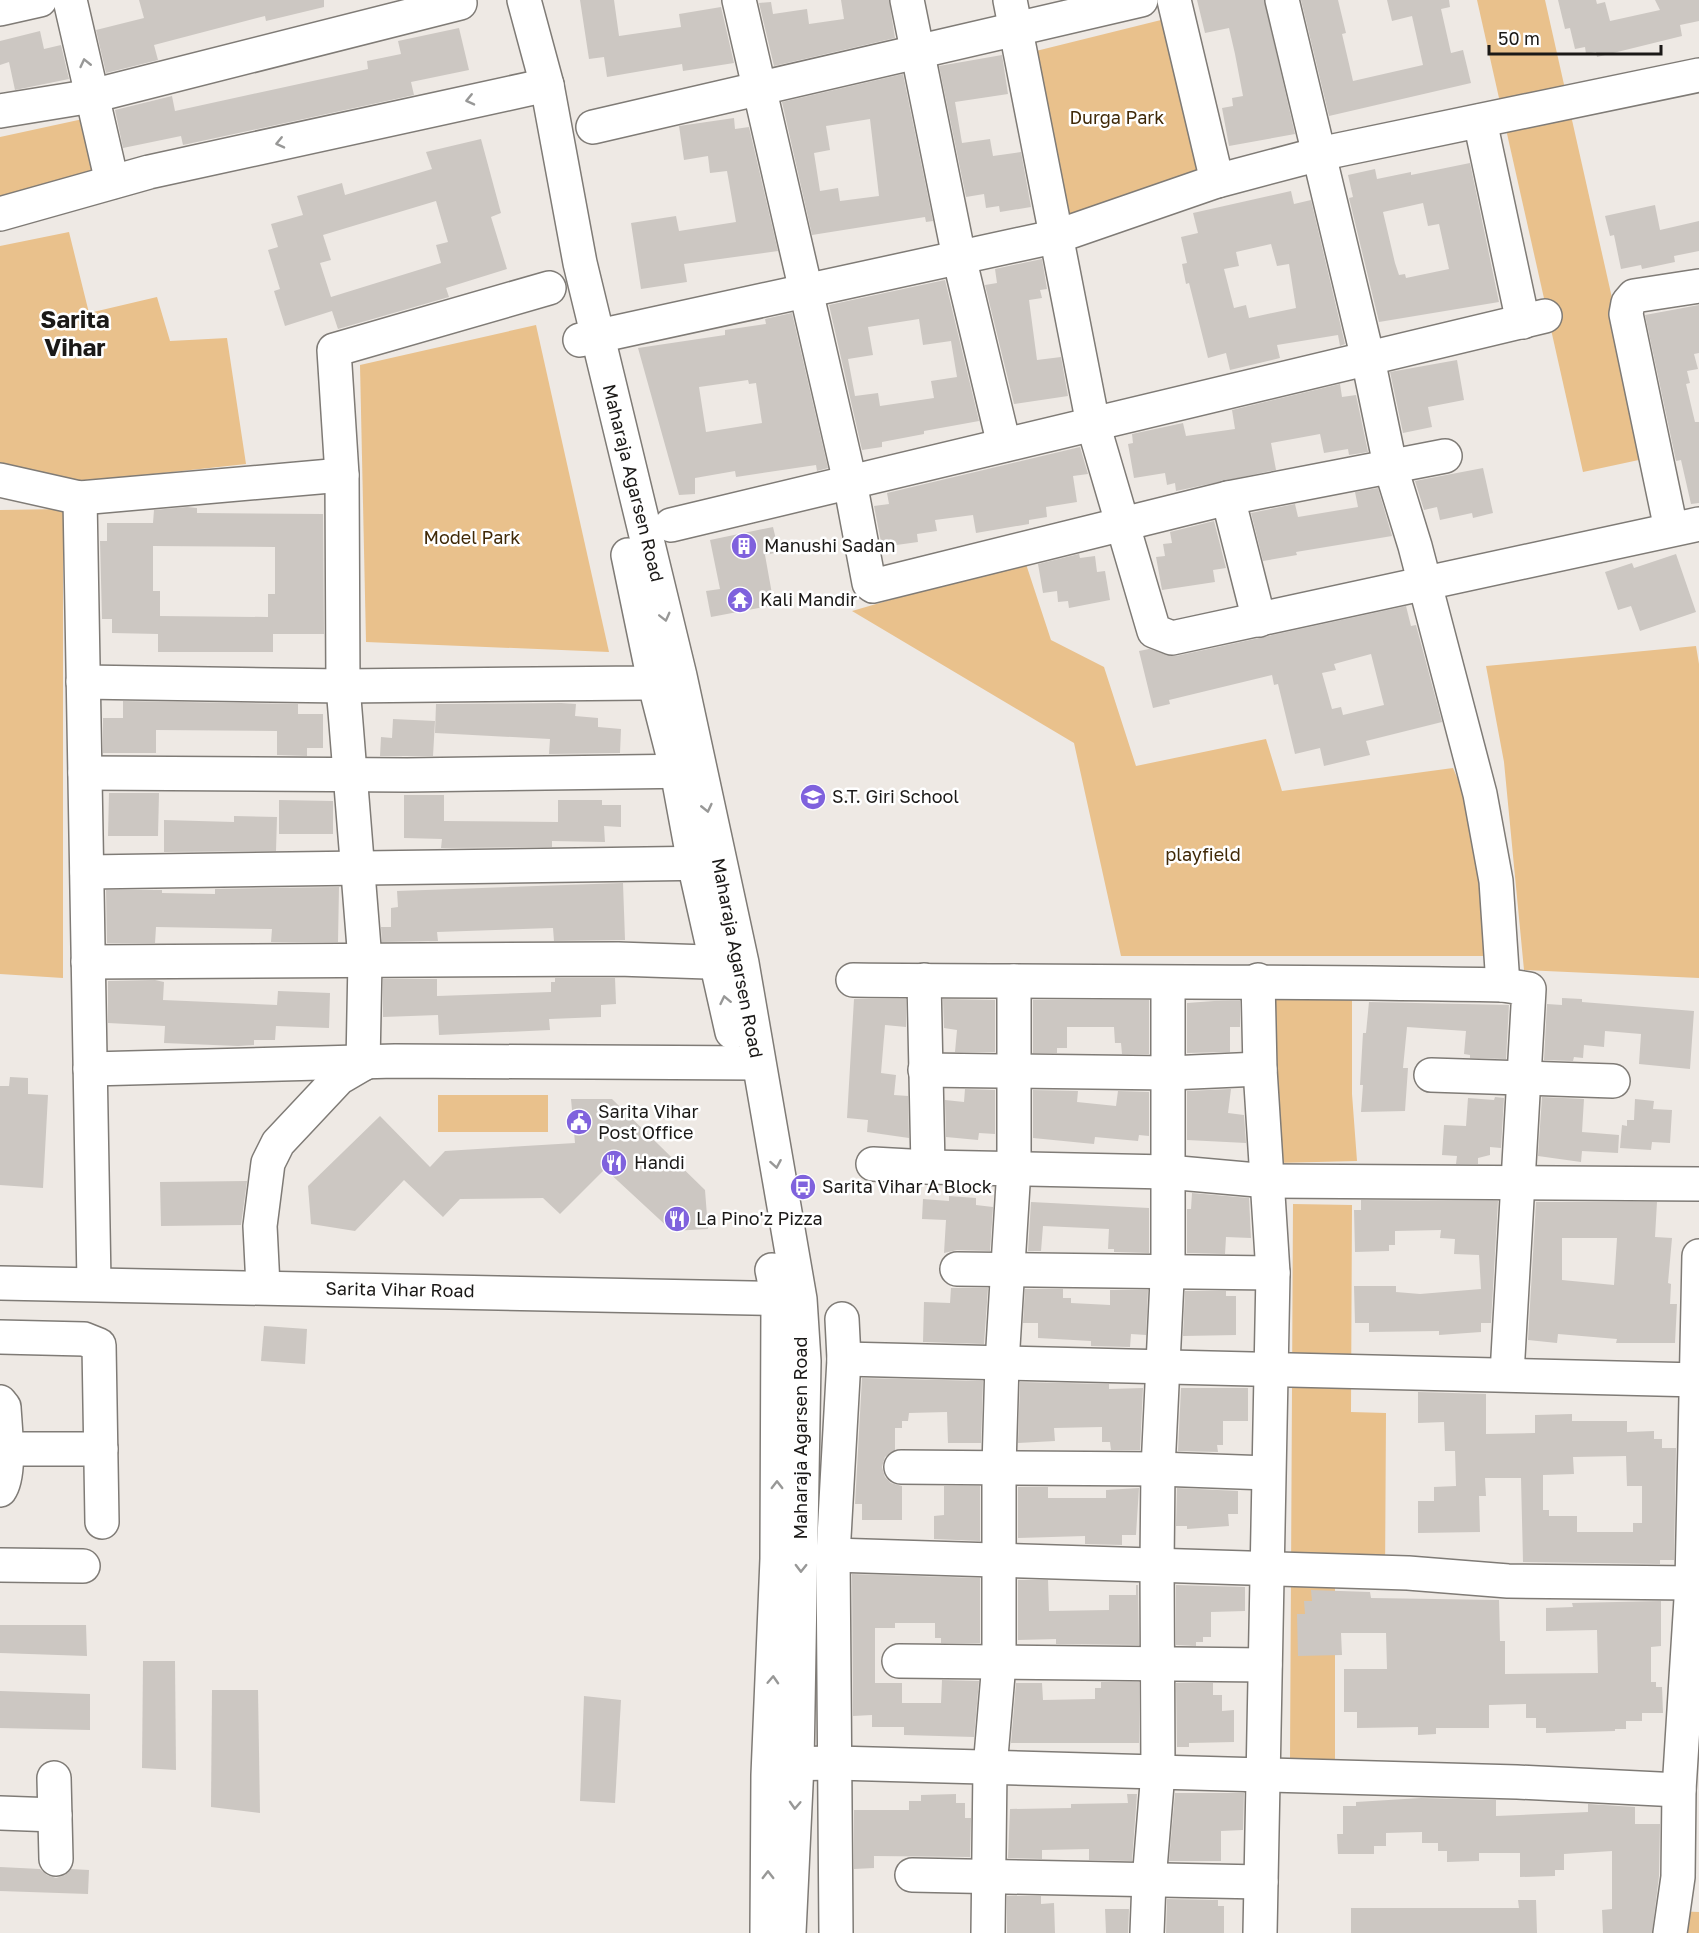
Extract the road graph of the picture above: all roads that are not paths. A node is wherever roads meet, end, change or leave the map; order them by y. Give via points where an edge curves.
1 (39, 0) edge
2 (70, 0) edge
3 (503, 0) edge
4 (524, 0) edge
5 (739, 0) edge
6 (908, 0) edge
7 (1141, 0) edge
8 (1174, 0) edge
9 (1282, 0) edge
10 (460, 3) dead end
11 (0, 9) edge
12 (1013, 14) edge
13 (920, 51) junction
14 (1699, 75) edge
15 (537, 87) junction
16 (759, 88) junction
17 (92, 96) junction
18 (0, 111) edge
19 (1480, 121) junction
20 (593, 127) dead end
21 (1319, 154) junction
22 (1217, 181) junction
23 (112, 182) junction
24 (0, 214) edge
25 (1058, 236) junction
26 (959, 257) junction
27 (1699, 286) edge
28 (549, 288) dead end
29 (806, 290) junction
30 (588, 338) junction
31 (1368, 358) junction
32 (1093, 424) junction
33 (1004, 445) junction
34 (1445, 456) dead end
35 (1390, 465) junction
36 (342, 475) junction
37 (0, 480) edge
38 (850, 482) junction
39 (80, 498) junction
40 (1228, 498) junction
41 (1124, 524) junction
42 (671, 525) dead end
43 (1685, 527) edge
44 (1424, 585) junction
45 (1259, 620) junction
46 (667, 679) junction
47 (84, 682) junction
48 (343, 686) junction
49 (688, 771) junction
50 (85, 773) junction
51 (350, 776) junction
52 (707, 863) junction
53 (358, 869) junction
54 (87, 872) junction
55 (365, 960) junction
56 (88, 962) junction
57 (729, 963) junction
58 (853, 980) dead end
59 (924, 980) junction
60 (1258, 980) junction
61 (1014, 981) junction
62 (1168, 982) junction
63 (1503, 986) junction
64 (748, 1063) junction
65 (363, 1064) junction
66 (90, 1069) junction
67 (1260, 1069) junction
68 (926, 1070) junction
69 (1016, 1071) junction
70 (1169, 1073) junction
71 (1431, 1075) dead end
72 (1525, 1079) junction
73 (1613, 1081) dead end
74 (873, 1164) dead end
75 (928, 1167) junction
76 (1014, 1168) junction
77 (1168, 1172) junction
78 (1268, 1181) junction
79 (1517, 1182) junction
80 (1699, 1184) edge
81 (1699, 1256) edge
82 (1008, 1268) junction
83 (957, 1269) dead end
84 (1167, 1273) junction
85 (1273, 1273) junction
86 (0, 1283) edge
87 (94, 1283) junction
88 (263, 1287) junction
89 (789, 1299) junction
90 (842, 1319) dead end
91 (0, 1337) edge
92 (844, 1359) junction
93 (1002, 1363) junction
94 (1162, 1367) junction
95 (1270, 1369) junction
96 (1507, 1374) junction
97 (1698, 1380) edge
98 (0, 1402) edge
99 (5, 1449) junction
100 (101, 1449) junction
101 (901, 1467) dead end
102 (999, 1467) junction
103 (1158, 1469) junction
104 (1268, 1473) junction
105 (0, 1491) edge
106 (102, 1522) dead end
107 (833, 1555) junction
108 (1001, 1558) junction
109 (0, 1565) edge
110 (1157, 1565) junction
111 (83, 1566) dead end
112 (1266, 1569) junction
113 (1692, 1583) junction
114 (899, 1661) dead end
115 (999, 1663) junction
116 (1156, 1664) junction
117 (1265, 1665) junction
118 (836, 1763) junction
119 (783, 1764) junction
120 (990, 1768) junction
121 (1158, 1772) junction
122 (1263, 1775) junction
123 (54, 1778) dead end
124 (1679, 1790) junction
125 (0, 1813) edge
126 (55, 1815) junction
127 (56, 1859) dead end
128 (912, 1875) dead end
129 (989, 1876) junction
130 (1149, 1881) junction
131 (1261, 1882) junction
132 (1672, 1918) edge
133 (767, 1933) edge
134 (789, 1933) edge
135 (836, 1933) edge
136 (988, 1933) edge
137 (1147, 1933) edge
138 (1260, 1933) edge

1 - 11 street
17 -> 2 street
3 - 15 street, Maharaja Agarsen Road
4 - 15 street, Maharaja Agarsen Road
5 - 16 street
6 - 13 street
7 - 12 street
8 - 22 street
9 - 21 street
10 - 17 street
12 - 13 street
12 - 25 street
13 - 16 street
13 - 26 street
14 - 19 street
15 -> 23 street
15 - 30 street, Maharaja Agarsen Road via 578,252
16 - 20 street
16 - 29 street
17 - 18 street
17 - 23 street
19 - 21 street
19 - 31 street via 1534,319
21 - 22 street
21 - 31 street
22 - 25 street
23 - 24 street
25 - 26 street
25 - 32 street
26 - 29 street
26 - 33 street
27 - 43 street via 1634,296 1626,314
28 - 36 street via 334,350
29 - 30 street
29 - 38 street
30 - 46 street, Maharaja Agarsen Road
31 - 32 street
31 - 35 street
32 - 33 street
32 - 41 street
33 - 38 street
34 - 35 street
35 - 40 street
35 - 44 street
36 - 39 street
36 - 48 street
37 - 39 street
38 - 41 street via 869,583 873,586
38 - 42 street
39 - 47 street
40 - 41 street
40 - 45 street
41 - 45 street via 1154,631 1172,638
43 - 44 street
44 - 45 street
44 - 63 street via 1480,794 1496,881
46 - 48 street
46 - 49 street, Maharaja Agarsen Road
47 - 48 street
47 - 50 street
48 - 51 street
49 - 51 street
49 - 52 street, Maharaja Agarsen Road
50 - 51 street
50 - 54 street
51 - 53 street
52 - 53 street
52 - 57 street, Maharaja Agarsen Road
53 - 54 street
53 - 55 street
54 - 56 street
55 - 56 street
55 - 57 street via 618,959
55 - 65 street
56 - 66 street
57 - 64 street, Maharaja Agarsen Road
58 - 59 street
59 - 61 street
59 - 68 street
60 - 62 street
60 - 63 street
60 - 67 street
61 - 62 street
61 - 69 street
62 - 70 street
63 - 72 street via 1529,989
64 - 65 street
64 - 89 street, Maharaja Agarsen Road
65 - 66 street
65 - 88 street via 339,1078 278,1143 268,1163 260,1226
66 - 87 street
67 - 70 street
67 - 78 street
68 - 69 street
68 - 75 street
69 - 70 street
69 - 76 street
70 - 77 street
71 - 72 street
72 - 73 street
72 - 79 street
74 - 75 street
75 - 76 street
76 - 77 street
76 - 82 street
77 - 78 street
77 - 84 street
78 - 79 street
78 - 85 street
79 - 80 street
79 - 96 street
81 - 97 street
82 - 83 street
82 - 84 street
82 - 93 street
84 - 85 street
84 - 94 street
85 - 95 street
86 - 87 street, Sarita Vihar Road
87 - 88 street, Sarita Vihar Road
88 - 89 street, Sarita Vihar Road
89 - 119 street, Maharaja Agarsen Road via 804,1361
90 - 92 street
91 - 100 street via 84,1339 99,1345
92 - 93 street
92 - 107 street
93 - 94 street
93 - 102 street
94 - 95 street
94 - 103 street
95 - 96 street
95 - 104 street
96 - 97 street
97 - 113 street
98 - 99 street via 4,1407
99 - 100 street
99 - 105 street via 4,1483
100 - 106 street
101 - 102 street
102 - 103 street
102 - 108 street
103 - 104 street
103 - 110 street
104 - 112 street
107 - 108 street
107 - 118 street
108 - 110 street
108 - 115 street
109 - 111 street
110 - 112 street
110 - 116 street
112 - 113 street via 1408,1573 1508,1581
112 - 117 street
113 - 124 street
114 - 115 street
115 - 116 street
115 - 120 street
116 - 117 street
116 - 121 street
117 - 122 street
118 - 119 street
118 - 120 street
118 - 135 street
133 -> 119 street, Maharaja Agarsen Road
119 -> 134 street, Maharaja Agarsen Road
120 - 121 street
120 - 129 street
121 - 122 street
121 - 130 street
122 - 124 street
122 - 131 street
123 - 126 street
124 - 132 street via 1678,1877
125 - 126 street
126 - 127 street
128 - 129 street
129 - 130 street
129 - 136 street
130 - 131 street
130 - 137 street
131 - 138 street

